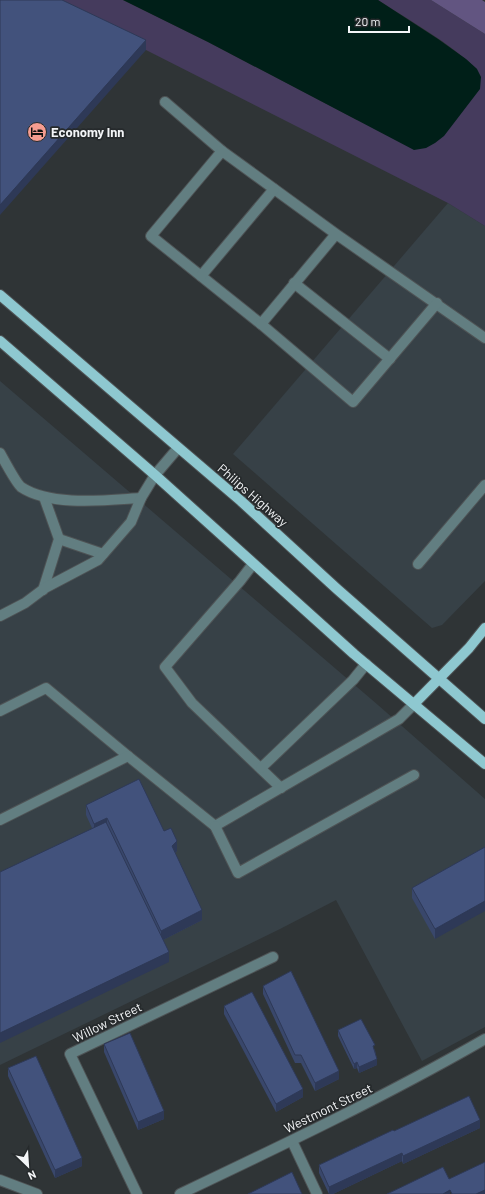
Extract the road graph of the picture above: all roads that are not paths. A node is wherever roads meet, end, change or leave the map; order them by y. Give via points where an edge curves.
1 (165, 102) dead end
2 (222, 151) junction
3 (274, 189) junction
4 (336, 234) junction
5 (201, 276) junction
6 (294, 284) junction
7 (0, 295) edge
8 (437, 303) junction
9 (261, 324) junction
10 (485, 338) edge
11 (0, 342) edge
12 (390, 359) junction
13 (178, 448) junction
14 (0, 453) edge
15 (155, 475) junction
16 (485, 485) edge
17 (44, 497) junction
18 (141, 498) junction
19 (59, 539) junction
20 (103, 554) junction
21 (253, 564) junction
22 (418, 564) dead end
23 (43, 590) junction
24 (0, 616) edge
25 (485, 628) edge
26 (366, 664) junction
27 (439, 678) junction
28 (414, 704) junction
29 (0, 711) edge
30 (485, 719) edge
31 (128, 756) junction
32 (485, 764) edge
33 (262, 768) junction
34 (414, 775) dead end
35 (282, 788) junction
36 (0, 820) edge
37 (215, 826) junction
38 (273, 957) dead end
39 (485, 1039) edge
40 (292, 1141) junction
41 (0, 1180) edge
42 (37, 1194) edge
43 (137, 1194) edge
44 (180, 1194) edge
45 (317, 1194) edge

1 - 2 street
2 - 3 street
2 - 5 street via 151,236
3 - 4 street
3 - 5 street
4 - 6 street
4 - 8 street
5 - 9 street
6 - 9 street
6 - 12 street
7 - 13 main road, Philips Highway
8 - 10 street
8 - 12 street
9 - 12 street via 354,402
11 - 15 main road
13 - 15 street
13 - 27 main road, Philips Highway
14 - 17 street via 20,486
15 - 18 street
15 - 21 main road
16 - 22 street
17 - 18 street via 85,501
17 - 19 street
18 - 20 street via 131,522
19 - 20 street
19 - 23 street
20 - 23 street via 98,560
21 - 26 main road
21 - 33 street via 165,667 192,703
23 - 24 street
25 - 27 main road
26 - 28 main road
26 - 33 street via 353,680
27 - 28 main road
27 - 30 main road, Philips Highway
28 - 32 main road
28 - 35 street via 399,719
29 - 31 street via 46,688
31 - 36 street
31 - 37 street
33 - 35 street
34 - 37 street via 238,873
35 - 37 street
38 - 43 street, Willow Street via 70,1054
39 - 40 street, Westmont Street via 386,1094
40 - 44 street, Westmont Street
40 - 45 street
41 - 42 street

